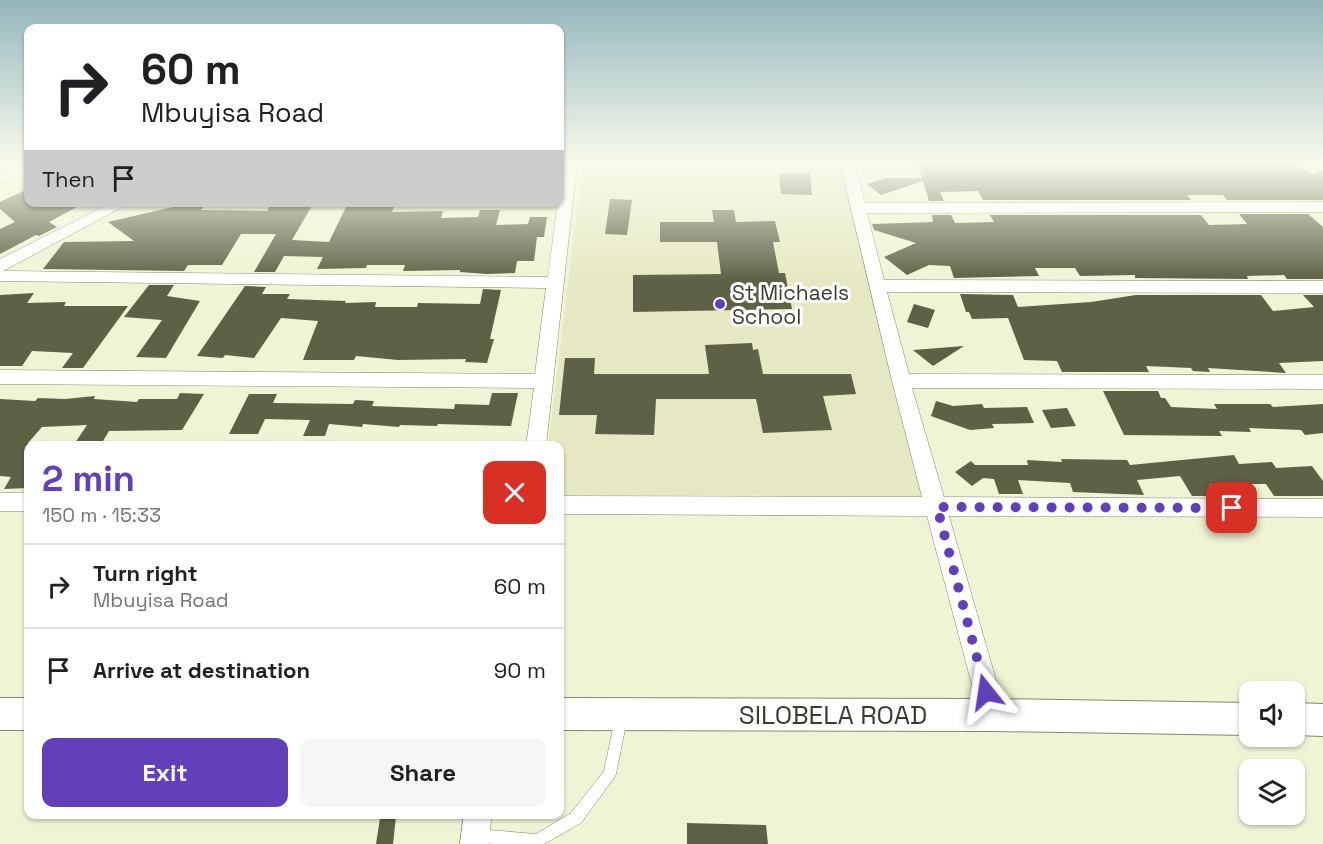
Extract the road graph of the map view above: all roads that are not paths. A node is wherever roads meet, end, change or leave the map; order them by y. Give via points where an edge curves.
1 (858, 201) edge
2 (115, 207) edge
3 (562, 207) edge
4 (1323, 207) edge
5 (860, 208) junction
6 (0, 266) edge
7 (0, 276) edge
8 (556, 283) junction
9 (880, 286) junction
10 (1323, 287) edge
11 (0, 377) edge
12 (545, 381) junction
13 (902, 381) junction
14 (1323, 382) edge
15 (537, 441) edge
16 (0, 502) edge
17 (24, 502) edge
18 (564, 505) edge
19 (937, 507) junction
20 (1323, 508) edge
21 (0, 714) edge
22 (24, 714) edge
23 (564, 714) edge
24 (622, 714) junction
25 (993, 715) junction
26 (1239, 719) edge
27 (1305, 719) edge
28 (1323, 720) edge
29 (475, 831) edge

1 - 5 street
2 - 6 street
3 - 8 street
4 - 5 street
5 - 9 street
7 - 8 street
8 - 12 street
9 - 10 street
9 - 13 street
11 - 12 street
12 - 15 street
13 - 14 street
13 - 19 street
16 - 17 street
18 - 19 street
19 - 20 street
19 - 25 street
21 - 22 street
23 - 24 street, SILOBELA ROAD
24 - 25 street, SILOBELA ROAD
24 - 29 lane via 610,774 576,818 537,841
25 - 26 street, SILOBELA ROAD
27 - 28 street

